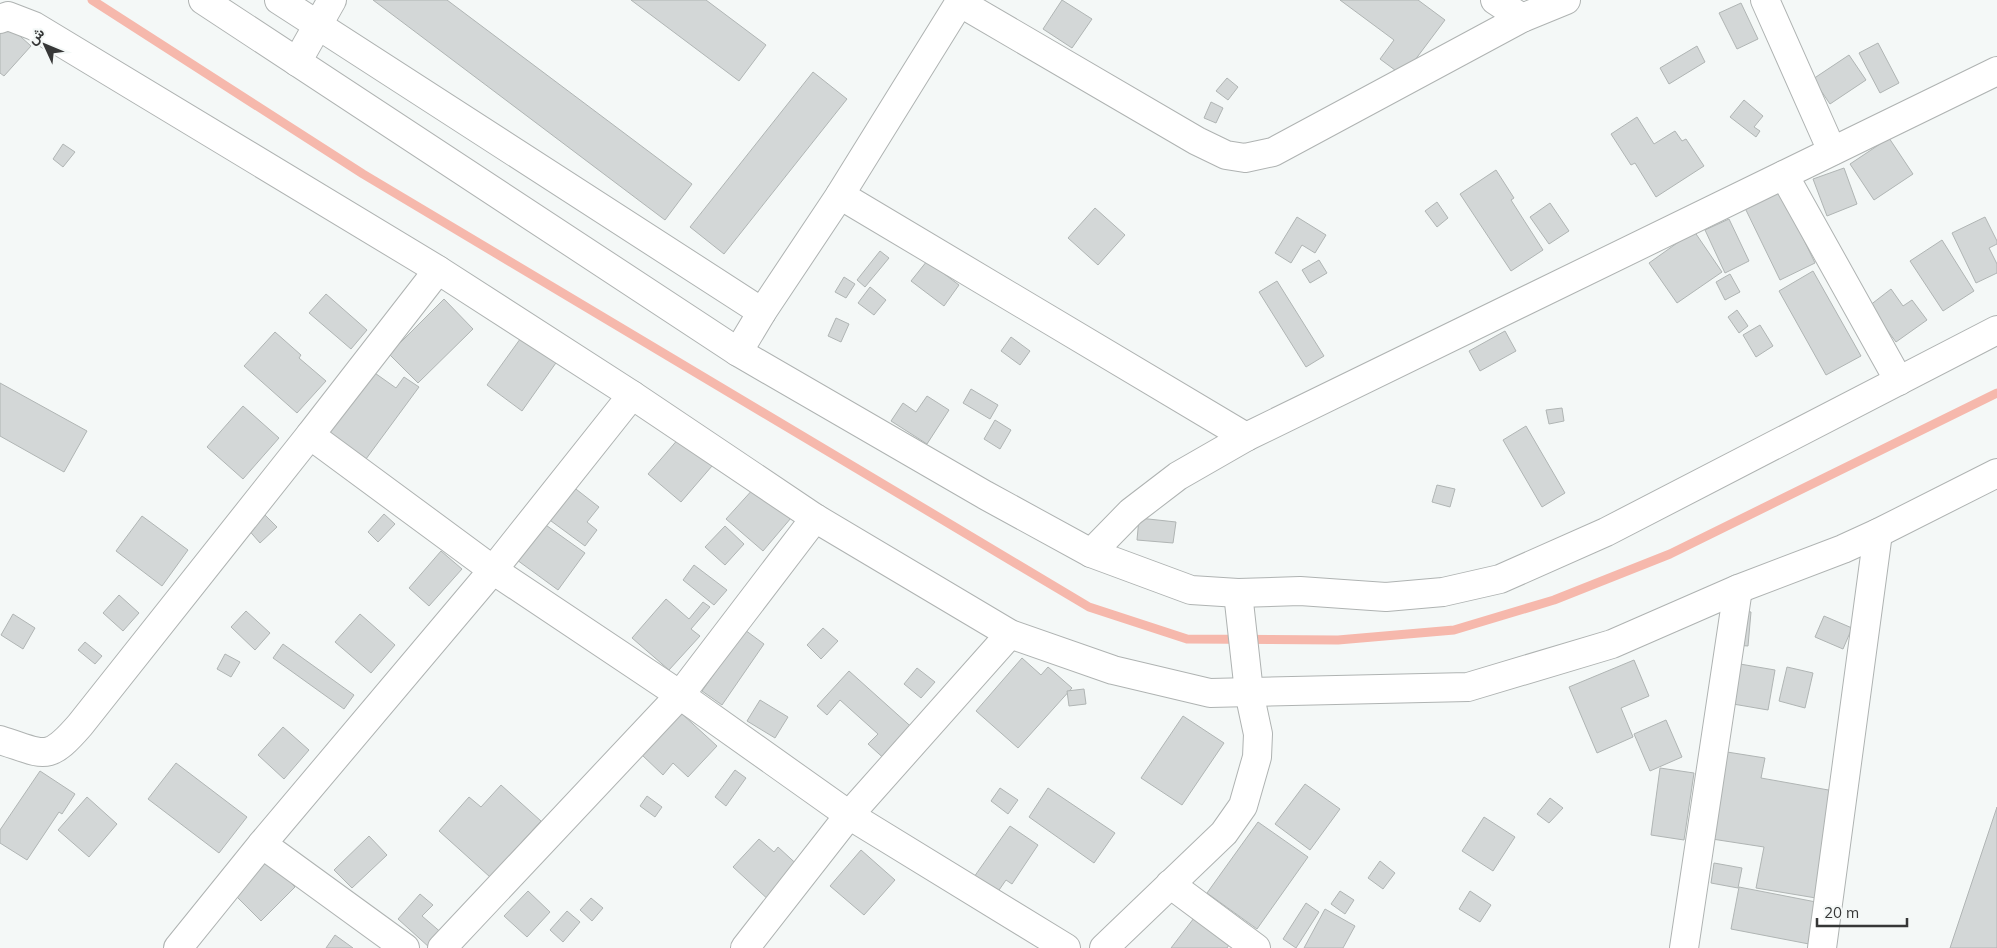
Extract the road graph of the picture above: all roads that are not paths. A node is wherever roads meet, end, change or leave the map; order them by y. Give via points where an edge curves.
1 (203, 0) edge
2 (279, 0) edge
3 (332, 0) edge
4 (1494, 0) edge
5 (1566, 0) edge
6 (1766, 0) edge
7 (960, 1) edge
8 (0, 18) edge
9 (1522, 18) junction
10 (318, 25) junction
11 (297, 62) junction
12 (1997, 71) edge
13 (1832, 151) junction
14 (1784, 175) junction
15 (840, 195) junction
16 (438, 270) junction
17 (762, 312) junction
18 (1997, 330) edge
19 (738, 352) junction
20 (1899, 381) junction
21 (632, 395) junction
22 (310, 435) junction
23 (1246, 438) junction
24 (1997, 473) edge
25 (815, 518) junction
26 (1878, 533) junction
27 (1091, 553) junction
28 (492, 570) junction
29 (1738, 589) junction
30 (1238, 593) junction
31 (1010, 634) junction
32 (1249, 692) junction
33 (680, 695) junction
34 (0, 740) edge
35 (849, 815) junction
36 (262, 844) junction
37 (1170, 884) junction
38 (178, 948) edge
39 (405, 948) edge
40 (442, 948) edge
41 (745, 948) edge
42 (1066, 948) edge
43 (1104, 948) edge
44 (1256, 948) edge
45 (1684, 948) edge
46 (1822, 948) edge

1 - 11 street
2 - 10 street
3 - 10 street
4 - 9 street
5 - 9 street
6 - 13 street
7 - 9 street via 1197,141 1226,156 1245,158 1273,152
7 - 15 street
8 - 16 street via 8,16 34,26
10 - 11 street
10 - 17 street
11 - 19 street
12 - 13 street
13 - 14 street
14 - 20 street
14 - 23 street
15 - 17 street
15 - 23 street
16 - 21 street
16 - 22 street
17 - 19 street
18 - 20 street
19 - 27 street
20 - 30 street via 1606,532 1500,578 1443,592 1386,597 1300,591
21 - 25 street
21 - 28 street
22 - 28 street
22 - 34 street via 61,746 42,754
23 - 27 street via 1178,476 1131,512
24 - 26 street
25 - 31 street
25 - 33 street
26 - 29 street
26 - 46 street
27 - 30 street via 1191,590
28 - 33 street
28 - 36 street
29 - 32 street via 1612,644 1468,687
29 - 45 street
30 - 32 street
31 - 32 street via 1113,670 1210,694
31 - 35 street
32 - 37 street via 1258,734 1257,757 1243,806 1224,833
33 - 35 street
33 - 40 street
35 - 41 street
35 - 42 street
36 - 38 street
36 - 39 street
37 - 43 street
37 - 44 street

